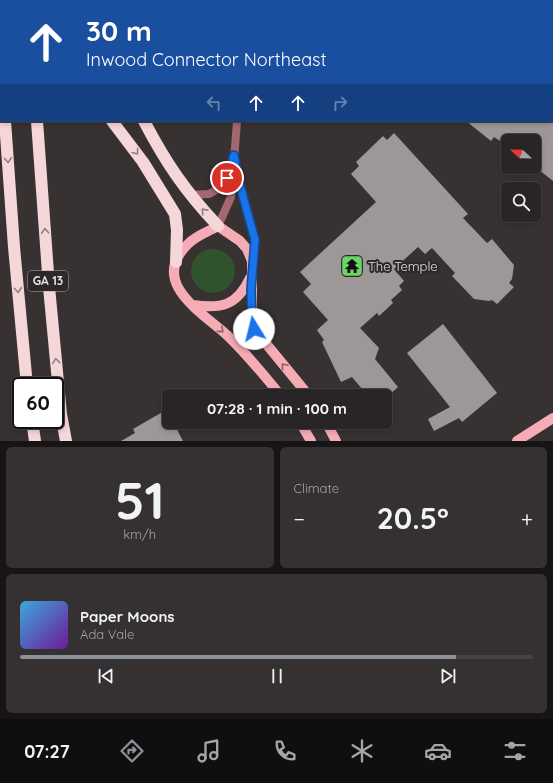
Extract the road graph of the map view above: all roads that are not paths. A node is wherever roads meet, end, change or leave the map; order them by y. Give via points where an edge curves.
1 (5, 122) edge
2 (37, 122) edge
3 (113, 122) edge
4 (145, 122) edge
5 (237, 122) edge
6 (234, 155) junction
7 (190, 195) junction
8 (218, 226) junction
9 (176, 262) junction
10 (253, 265) junction
11 (251, 276) junction
12 (193, 305) junction
13 (26, 377) edge
14 (275, 389) edge
15 (303, 389) edge
16 (553, 418) edge
17 (33, 429) edge
18 (304, 429) edge
19 (330, 429) edge
20 (35, 441) edge
21 (66, 441) edge
22 (311, 441) edge
23 (336, 441) edge
24 (517, 441) edge

1 -> 13 highway, GA 13
21 -> 2 highway, GA 13 via 48,287
3 -> 9 highway via 143,162 175,214
4 - 7 highway via 166,161
5 - 6 street
6 - 7 street via 223,186 209,194
6 - 8 street via 231,197
6 - 10 street via 255,240
8 -> 7 highway
8 - 9 main road via 187,244
8 - 10 main road via 247,249
9 - 12 main road via 175,283
10 - 11 main road
11 - 12 main road via 243,292 226,305
15 -> 11 main road via 254,329
12 -> 14 main road via 228,336
16 - 24 main road
17 - 20 highway
18 - 22 main road
19 - 23 main road

